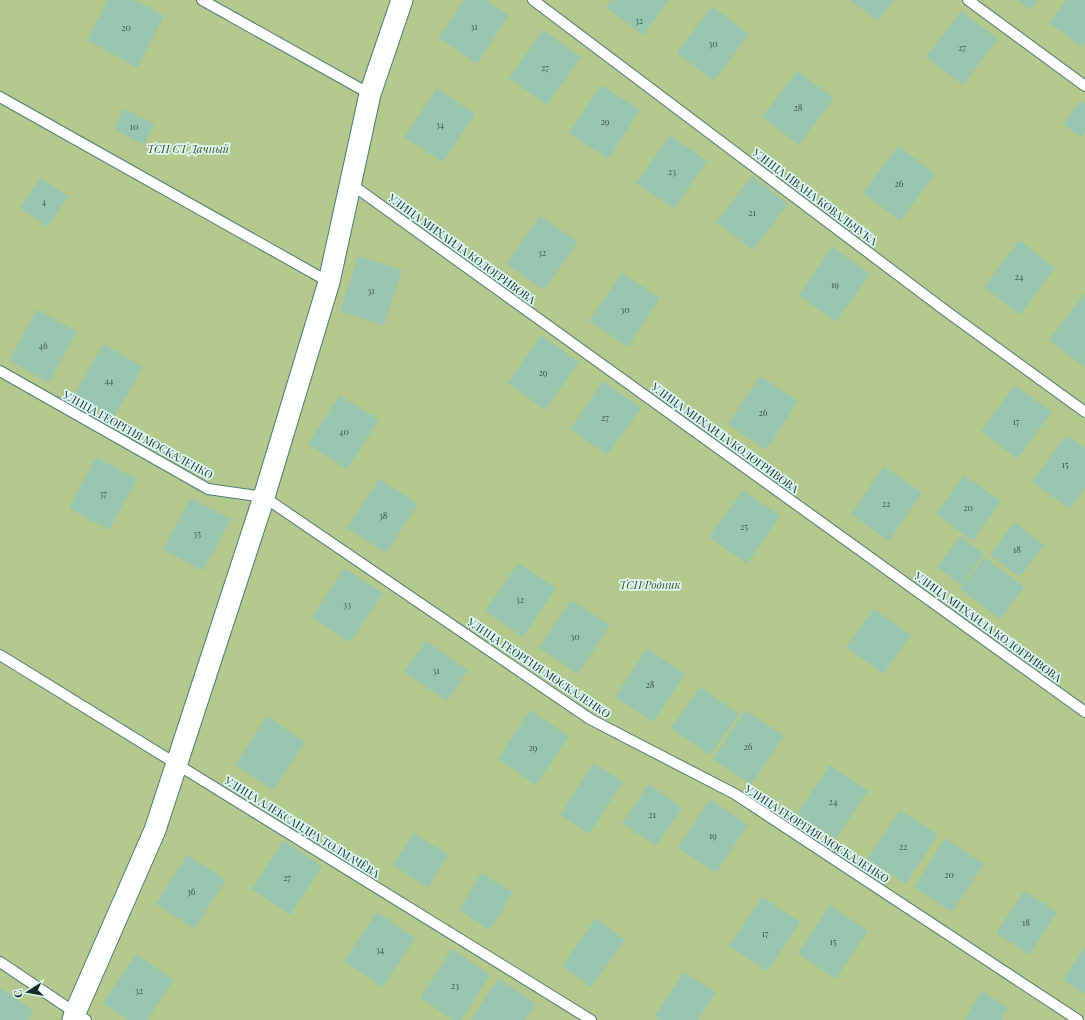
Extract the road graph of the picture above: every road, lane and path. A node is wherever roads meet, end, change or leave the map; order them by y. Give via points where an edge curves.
1 (202, 0) edge
2 (402, 0) edge
3 (533, 0) edge
4 (968, 0) edge
5 (1085, 86) edge
6 (370, 94) junction
7 (0, 97) edge
8 (351, 184) junction
9 (329, 282) junction
10 (0, 371) edge
11 (1085, 412) edge
12 (264, 496) junction
13 (0, 655) edge
14 (1085, 712) edge
15 (176, 763) junction
16 (0, 962) edge
17 (78, 1018) edge
18 (591, 1020) edge
19 (1078, 1020) edge

1 - 6 lane
2 - 6 street
3 - 11 lane, УЛИЦА ИВАНА КОВАЛЬЧУКА via 946,311
4 - 5 lane
6 - 8 street
7 - 9 lane
8 - 9 street
8 - 14 lane, УЛИЦА МИХАИЛА КОЛОГРИВОВА
9 - 12 street
10 - 12 lane, УЛИЦА ГЕОРГИЯ МОСКАЛЕНКО via 208,489
12 - 15 street
12 - 19 lane, УЛИЦА ГЕОРГИЯ МОСКАЛЕНКО via 590,719 735,794
13 - 15 lane, УЛИЦА АЛЕКСАНДРА ТОЛМАЧЁВА
15 - 17 street via 155,830
15 - 18 lane, УЛИЦА АЛЕКСАНДРА ТОЛМАЧЁВА
16 - 17 lane

